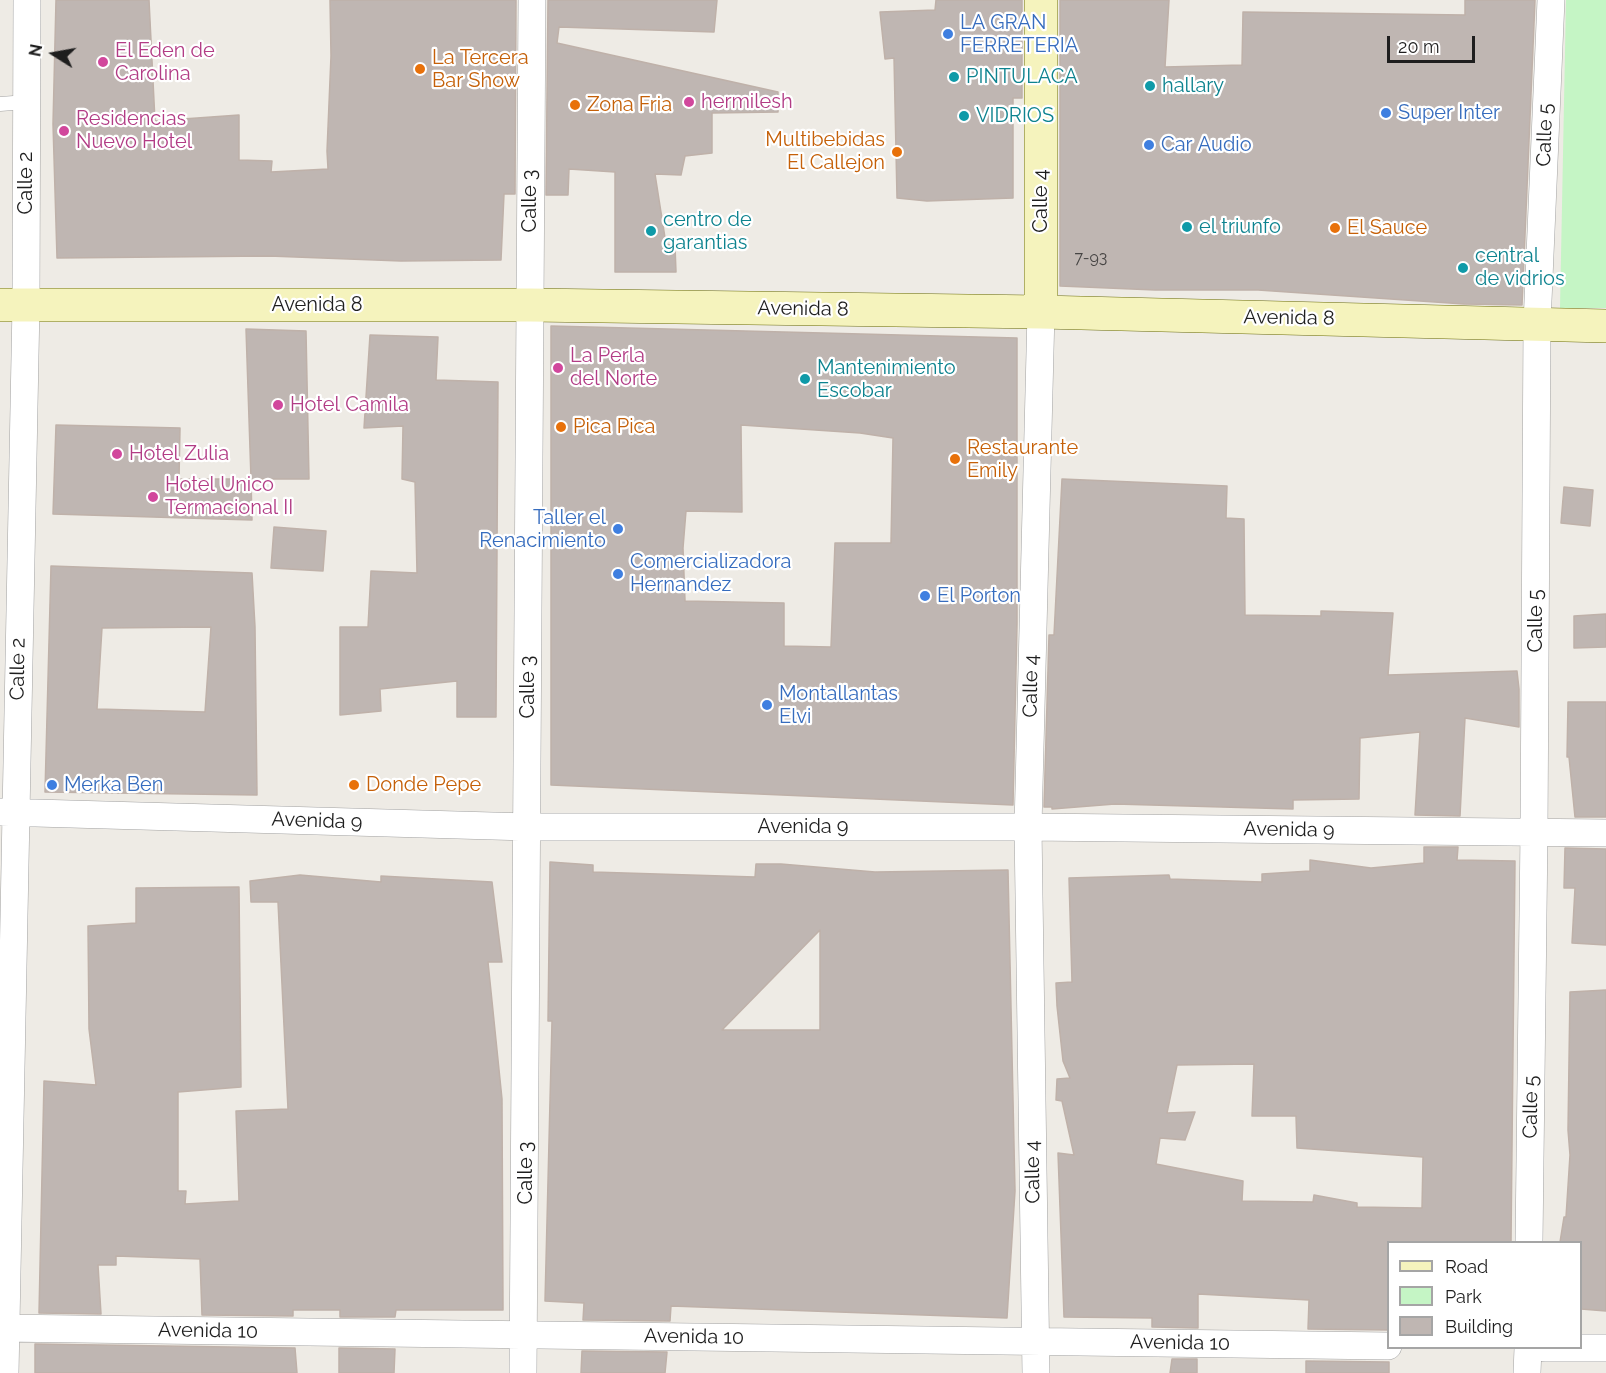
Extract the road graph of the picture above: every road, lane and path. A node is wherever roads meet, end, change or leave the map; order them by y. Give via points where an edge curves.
1 (27, 0) edge
2 (531, 0) edge
3 (1041, 0) edge
4 (1551, 0) edge
5 (27, 102) junction
6 (0, 104) edge
7 (13, 305) edge
8 (530, 305) junction
9 (1041, 312) junction
10 (1537, 324) junction
11 (1606, 326) edge
12 (8, 812) edge
13 (528, 827) junction
14 (1028, 827) junction
15 (1534, 832) junction
16 (1606, 833) edge
17 (1529, 1241) edge
18 (3, 1328) edge
19 (525, 1335) junction
20 (1036, 1341) junction
21 (1387, 1346) edge
22 (1582, 1348) edge
23 (1606, 1348) edge
24 (1528, 1349) edge
25 (5, 1373) edge
26 (523, 1373) edge
27 (1036, 1373) edge
28 (1527, 1373) edge

1 - 5 street, Calle 2
2 - 8 street, Calle 3
3 - 9 main road, Calle 4
4 - 10 street, Calle 5
5 - 6 lane
5 - 7 street, Calle 2
7 - 8 main road, Avenida 8
7 - 12 street, Calle 2
8 - 9 main road, Avenida 8
8 - 13 street, Calle 3
9 - 10 main road, Avenida 8
9 - 14 street, Calle 4
10 - 11 main road, Avenida 8
10 - 15 street, Calle 5
12 - 13 street, Avenida 9
12 - 18 street, Calle 2
13 - 14 street, Avenida 9
13 - 19 street, Calle 3
14 - 15 street, Avenida 9
14 - 20 street, Calle 4
15 - 16 street, Avenida 9
15 - 17 street, Calle 5
18 - 19 street, Avenida 10
18 - 25 street, Calle 2
19 - 20 street, Avenida 10
19 - 26 street, Calle 3
20 - 21 street, Avenida 10
20 - 27 street, Calle 4
22 - 23 street
24 - 28 street

